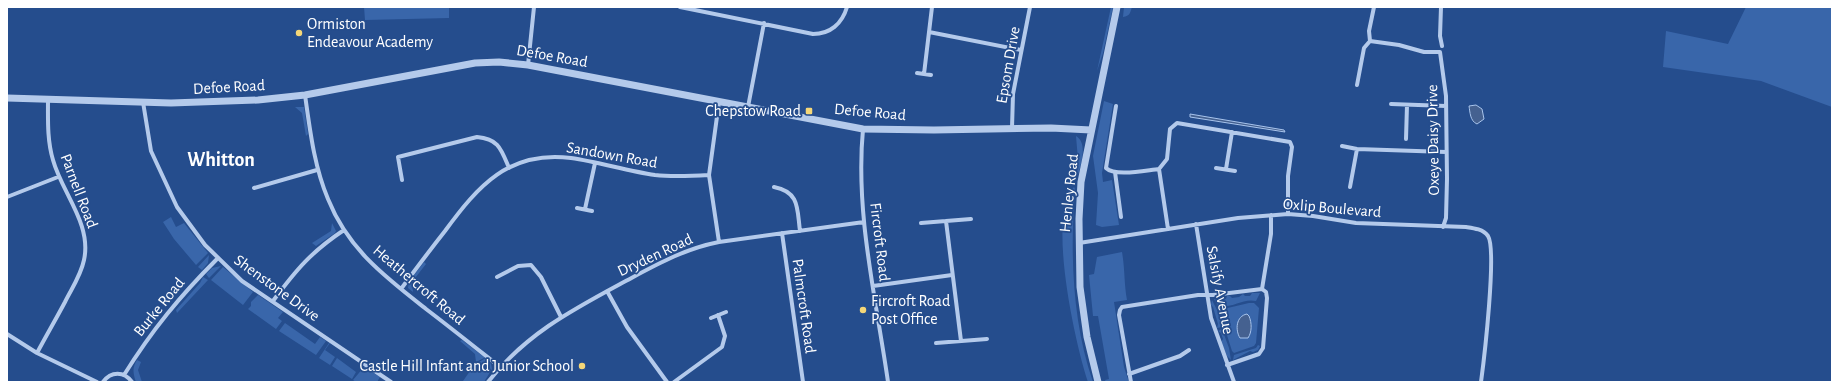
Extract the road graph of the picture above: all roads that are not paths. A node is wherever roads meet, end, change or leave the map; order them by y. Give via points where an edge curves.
1 (534, 7) edge
2 (680, 7) edge
3 (847, 7) edge
4 (932, 7) edge
5 (1030, 7) edge
6 (1117, 7) edge
7 (1374, 7) edge
8 (1441, 7) edge
9 (764, 23) junction
10 (929, 32) junction
11 (1370, 41) junction
12 (1442, 46) dead end
13 (1021, 50) junction
14 (528, 65) junction
15 (917, 73) dead end
16 (924, 74) junction
17 (931, 75) dead end
18 (1357, 85) dead end
19 (304, 95) junction
20 (7, 98) edge
21 (48, 99) junction
22 (143, 102) junction
23 (719, 102) junction
24 (1391, 104) dead end
25 (1407, 105) junction
26 (1116, 106) dead end
27 (1446, 106) junction
28 (748, 107) junction
29 (1012, 128) junction
30 (864, 129) junction
31 (1091, 130) junction
32 (1232, 132) junction
33 (1406, 139) dead end
34 (1342, 146) dead end
35 (1357, 149) junction
36 (1446, 152) junction
37 (595, 163) junction
38 (509, 168) junction
39 (1216, 168) dead end
40 (1159, 169) junction
41 (1226, 169) junction
42 (318, 170) junction
43 (1235, 171) dead end
44 (1115, 172) junction
45 (710, 175) junction
46 (58, 177) junction
47 (402, 180) dead end
48 (774, 187) dead end
49 (1350, 187) dead end
50 (254, 188) dead end
51 (7, 197) edge
52 (577, 208) dead end
53 (585, 209) junction
54 (592, 211) dead end
55 (1288, 214) junction
56 (1271, 215) junction
57 (1122, 218) dead end
58 (971, 219) dead end
59 (946, 221) junction
60 (864, 222) junction
61 (921, 223) dead end
62 (1196, 224) junction
63 (1443, 227) junction
64 (1168, 229) junction
65 (344, 230) junction
66 (800, 231) junction
67 (782, 233) junction
68 (720, 242) junction
69 (1078, 243) junction
70 (218, 259) junction
71 (952, 275) junction
72 (497, 277) dead end
73 (873, 286) junction
74 (401, 289) junction
75 (1262, 289) junction
76 (607, 291) junction
77 (1206, 294) junction
78 (273, 301) junction
79 (726, 312) dead end
80 (718, 315) junction
81 (562, 317) junction
82 (711, 318) dead end
83 (7, 334) edge
84 (987, 339) dead end
85 (961, 341) junction
86 (936, 343) dead end
87 (1189, 350) dead end
88 (37, 353) junction
89 (1227, 365) junction
90 (500, 367) junction
91 (1128, 374) junction
92 (124, 375) junction
93 (98, 382) edge
94 (103, 382) edge
95 (132, 382) edge
96 (391, 382) edge
97 (488, 382) edge
98 (667, 382) edge
99 (674, 382) edge
100 (803, 382) edge
101 (888, 382) edge
102 (1098, 382) edge
103 (1131, 382) edge
104 (1234, 382) edge
105 (1481, 382) edge

1 - 14 street
2 - 9 street
3 - 9 street via 843,18 836,26 817,34
4 - 10 street
5 - 13 street, Epsom Drive
6 - 31 street, Henley Road
7 - 11 street via 1369,31
8 - 12 street
9 - 28 street
10 - 13 street
10 - 16 street
11 - 18 street via 1364,48
11 - 27 street, Oxeye Daisy Drive via 1424,52 1440,52
13 - 29 street, Epsom Drive via 1013,94
14 - 19 street, Defoe Road via 475,63
14 - 23 street, Defoe Road
15 - 16 street
16 - 17 street
19 - 22 street, Defoe Road via 231,102
19 - 42 street, Heathercroft Road
20 - 21 street, Defoe Road
21 - 22 street, Defoe Road
21 - 46 street, Parnell Road via 49,142
22 - 70 street, Shenstone Drive via 151,151 177,207
23 - 28 street, Defoe Road
23 - 45 street
24 - 25 street
25 - 27 street
25 - 33 street
26 - 44 street via 1106,167
27 - 36 street, Oxeye Daisy Drive
28 - 30 street, Defoe Road
29 - 30 street, Defoe Road
29 - 31 street, Defoe Road
30 - 60 street, Fircroft Road via 861,174
31 - 69 street, Henley Road via 1081,182
32 - 40 street via 1182,123 1174,124 1169,133 1167,159
32 - 41 street
32 - 55 street via 1286,140 1291,143 1287,180
34 - 35 street
35 - 36 street
35 - 49 street
36 - 63 street, Oxeye Daisy Drive via 1446,218
37 - 38 street, Sandown Road via 550,157
37 - 45 street, Sandown Road via 664,176
37 - 53 street
38 - 47 street via 499,146 494,142 483,138 470,138 398,157
38 - 74 street, Sandown Road via 488,180 474,194
39 - 41 street
40 - 44 street
40 - 64 street
41 - 43 street
42 - 50 street
42 - 65 street, Heathercroft Road via 328,201
44 - 57 street
45 - 68 street
46 - 51 street
46 - 88 street, Parnell Road via 80,222 85,254 80,274
48 - 66 street via 786,190 794,197
52 - 53 street
53 - 54 street
55 - 56 street, Oxlip Boulevard
55 - 63 street, Oxlip Boulevard via 1356,223
56 - 62 street, Oxlip Boulevard
56 - 75 street via 1271,234
58 - 59 street
59 - 61 street
59 - 71 street
60 - 66 street, Dryden Road
60 - 73 street, Fircroft Road
62 - 64 street, Oxlip Boulevard
62 - 77 street, Salsify Avenue
63 - 105 street, Oxlip Boulevard via 1472,227 1481,230 1488,237 1491,252 1487,331
64 - 69 street, Oxlip Boulevard
65 - 74 street, Heathercroft Road via 377,270
65 - 78 street via 309,256
66 - 67 street, Dryden Road
67 - 68 street, Dryden Road
67 - 100 street, Palmcroft Road
68 - 76 street, Dryden Road via 698,246 677,254
69 - 102 street, Henley Road via 1083,312
70 - 78 street, Shenstone Drive via 242,281
70 - 92 street, Burke Road via 157,325
71 - 73 street
71 - 85 street
72 - 81 street via 518,266 531,265 541,277
73 - 101 street, Fircroft Road
74 - 90 street, Heathercroft Road
75 - 77 street
75 - 89 street via 1267,296 1262,350 1258,354
76 - 81 street, Dryden Road
76 - 98 street via 627,327
77 - 89 street, Salsify Avenue via 1213,328
77 - 91 street via 1121,308 1119,315
78 - 96 street, Shenstone Drive
79 - 80 street
80 - 82 street
80 - 99 street via 725,336 723,345
81 - 90 street, Dryden Road via 531,338
83 - 88 street
84 - 85 street
85 - 86 street
87 - 91 street via 1180,356
88 - 93 street
89 - 104 street, Salsify Avenue
90 - 97 street, Dryden Road
91 - 103 street
92 - 94 street via 113,374
92 - 95 street

